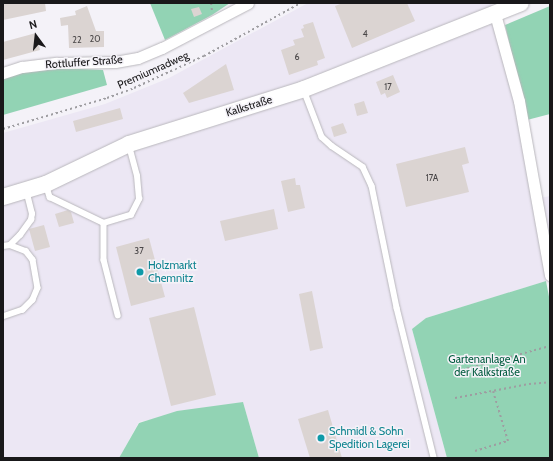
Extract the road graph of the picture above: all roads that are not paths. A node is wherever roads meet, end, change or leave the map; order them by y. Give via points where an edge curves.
1 (248, 3) edge
2 (521, 3) edge
3 (495, 14) junction
4 (3, 73) edge
5 (304, 89) junction
6 (129, 144) junction
7 (46, 184) junction
8 (26, 190) junction
9 (3, 197) edge
10 (104, 223) junction
11 (10, 245) junction
12 (3, 246) edge
13 (550, 275) edge
14 (118, 315) dead end
15 (3, 317) edge
16 (434, 458) edge

1 - 4 street, Rottluffer Straße via 138,58 115,62 57,63
2 - 3 main road, Kalkstraße
3 - 5 main road, Kalkstraße
3 - 13 street via 519,100
5 - 6 main road, Kalkstraße
5 - 16 lane via 322,137 363,166 372,186
6 - 7 main road, Kalkstraße
6 - 10 lane via 137,176 139,199 131,215
7 - 8 main road, Kalkstraße
7 - 10 lane via 50,197
8 - 9 main road, Kalkstraße
8 - 11 lane via 31,220
10 - 14 lane via 104,260
11 - 12 lane
11 - 15 lane via 26,251 33,260 38,288 33,300 23,310

